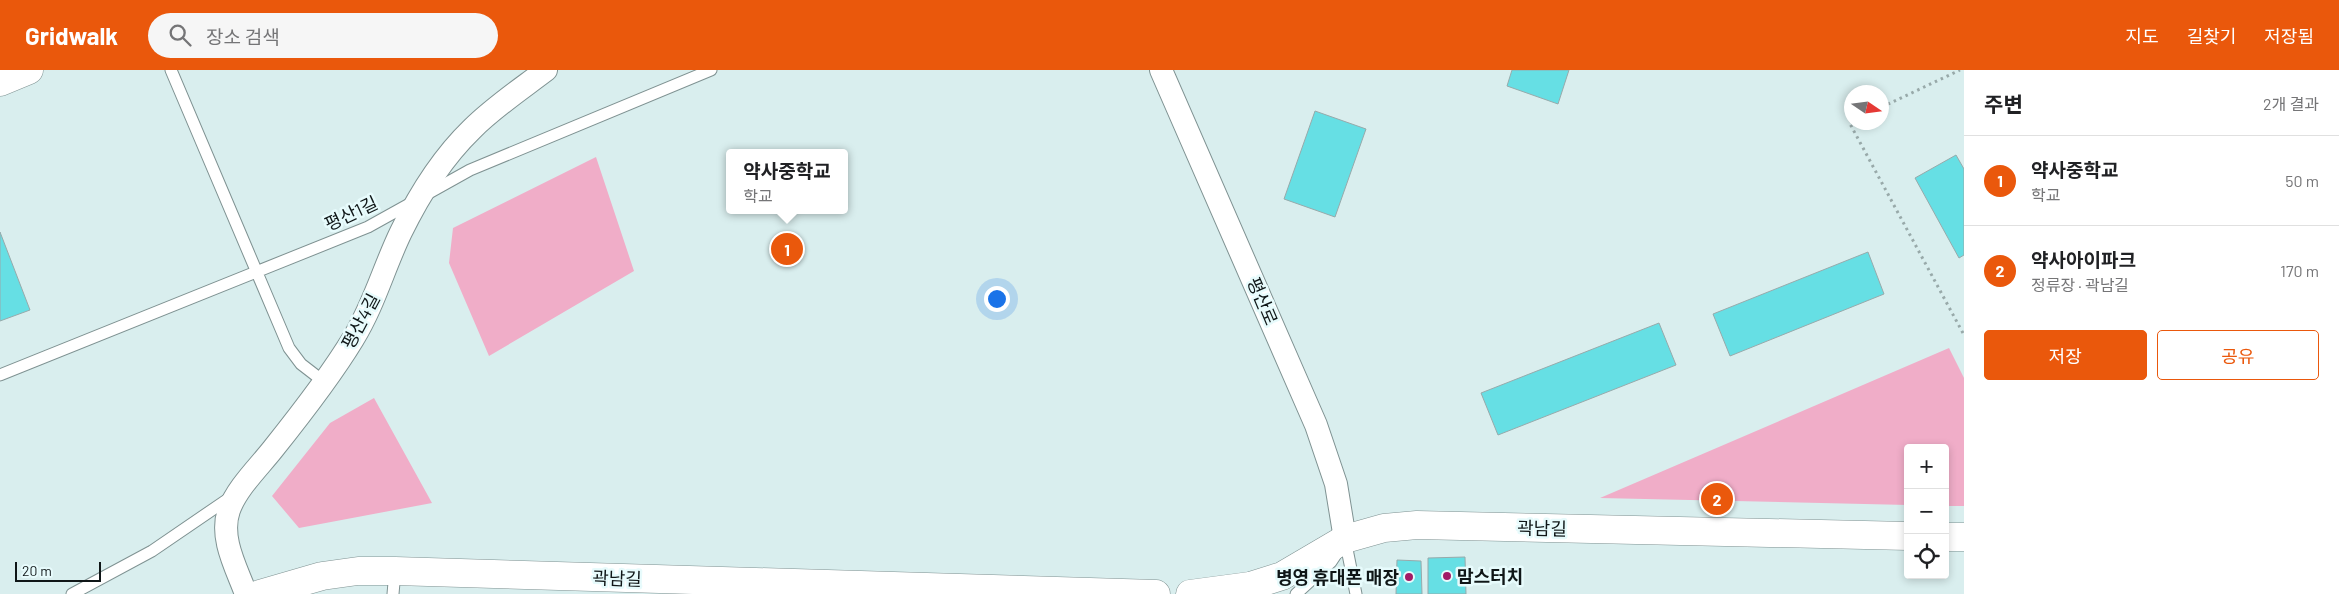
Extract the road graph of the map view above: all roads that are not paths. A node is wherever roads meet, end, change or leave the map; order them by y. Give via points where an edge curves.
1 (29, 70) edge
2 (171, 70) edge
3 (546, 70) edge
4 (712, 70) edge
5 (1161, 70) edge
6 (0, 82) edge
7 (418, 199) junction
8 (257, 272) junction
9 (0, 375) edge
10 (323, 381) junction
11 (240, 490) junction
12 (1904, 536) edge
13 (1949, 537) edge
14 (1964, 537) edge
15 (1345, 539) junction
16 (394, 582) edge
17 (628, 586) edge
18 (872, 590) edge
19 (72, 594) edge
20 (246, 594) edge
21 (260, 594) edge
22 (1156, 594) edge
23 (1190, 594) edge
24 (1296, 594) edge
25 (1356, 594) edge

1 - 6 main road
2 - 8 lane
3 - 7 street, 평산4길 via 471,130
4 - 7 lane, 평산1길 via 470,170
5 - 15 street, 평산로 via 1316,425 1336,484
7 - 8 lane, 평산1길 via 368,227
7 - 10 street, 평산4길 via 354,338
8 - 9 lane, 평산1길
8 - 10 lane via 289,348 301,364
10 - 11 street, 평산4길
11 - 19 lane via 152,551
11 - 20 street, 평산4길 via 229,510 226,528 229,548
12 - 15 main road, 곽남길 via 1417,525 1384,528
13 - 14 main road
15 - 23 main road, 곽남길 via 1282,576 1250,586
15 - 24 lane via 1331,562
15 - 25 lane
16 - 17 main road, 곽남길
16 - 21 main road, 곽남길 via 358,571 322,576
17 - 18 main road, 곽남길
18 - 22 main road, 곽남길

